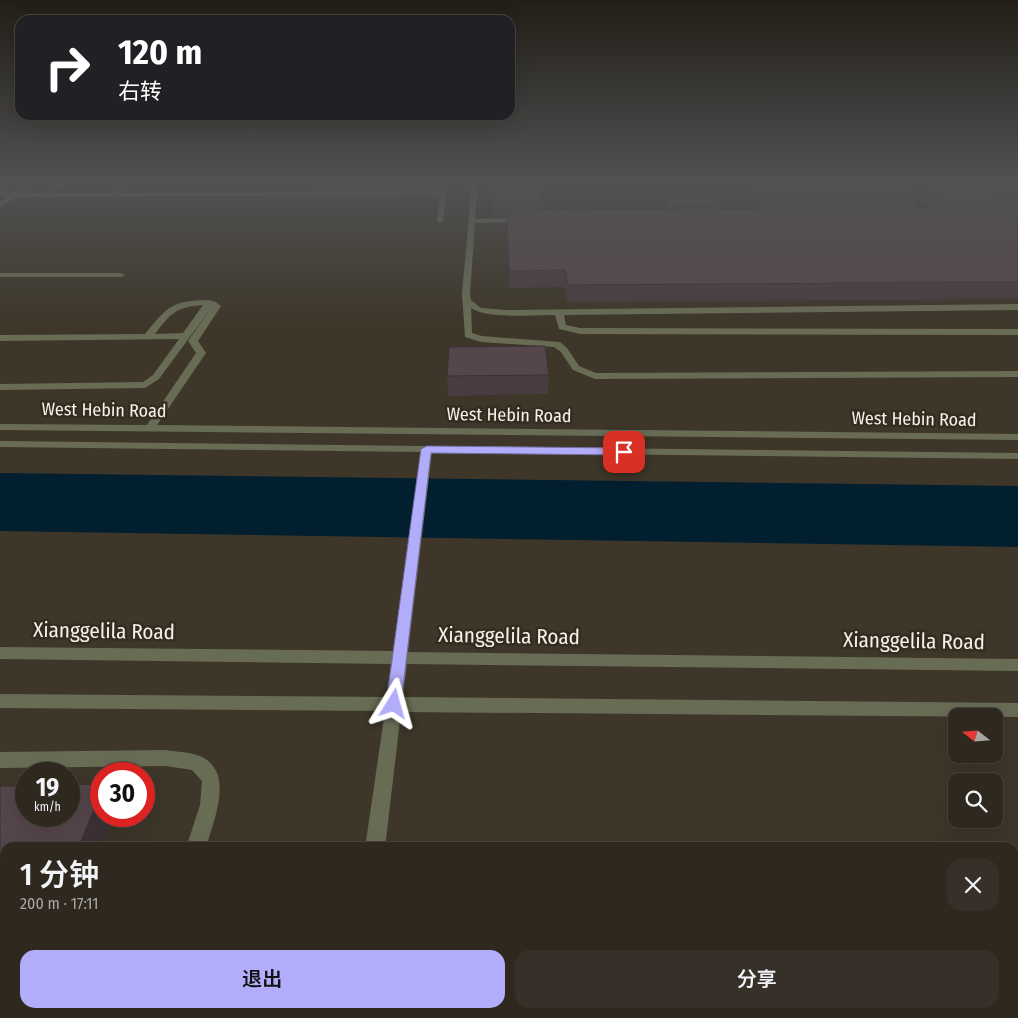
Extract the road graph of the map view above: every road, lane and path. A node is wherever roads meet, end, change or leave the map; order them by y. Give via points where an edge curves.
1 (471, 231) edge
2 (0, 275) edge
3 (121, 275) dead end
4 (467, 301) junction
5 (209, 303) junction
6 (1018, 307) edge
7 (559, 313) junction
8 (1018, 332) edge
9 (148, 336) junction
10 (184, 336) junction
11 (0, 338) edge
12 (1018, 374) edge
13 (0, 387) edge
14 (0, 427) edge
15 (150, 428) junction
16 (1018, 437) edge
17 (0, 444) edge
18 (427, 449) junction
19 (1018, 456) edge
20 (0, 653) edge
21 (400, 656) junction
22 (1018, 665) edge
23 (0, 701) edge
24 (394, 704) junction
25 (1018, 710) edge
26 (0, 760) edge
27 (198, 842) edge
28 (376, 842) edge

1 - 4 street
2 - 3 street
4 - 7 street via 480,310 490,312
4 - 12 street via 468,334 481,339 557,344 576,368 595,376
5 - 9 street via 175,306
5 - 10 street
5 - 15 street via 217,306 193,341 201,353
6 - 7 street
7 - 8 street via 562,326 580,331
9 - 10 street
9 - 11 street
10 - 13 street via 156,377 145,385
14 - 15 street, West Hebin Road
15 - 16 street, West Hebin Road
17 - 18 street
18 - 19 street
18 - 21 street
20 - 21 street, Xianggelila Road
21 - 22 street, Xianggelila Road
21 - 24 street
23 - 24 street
24 - 25 street
24 - 28 street
26 - 27 street via 166,758 197,763 211,778 210,805

